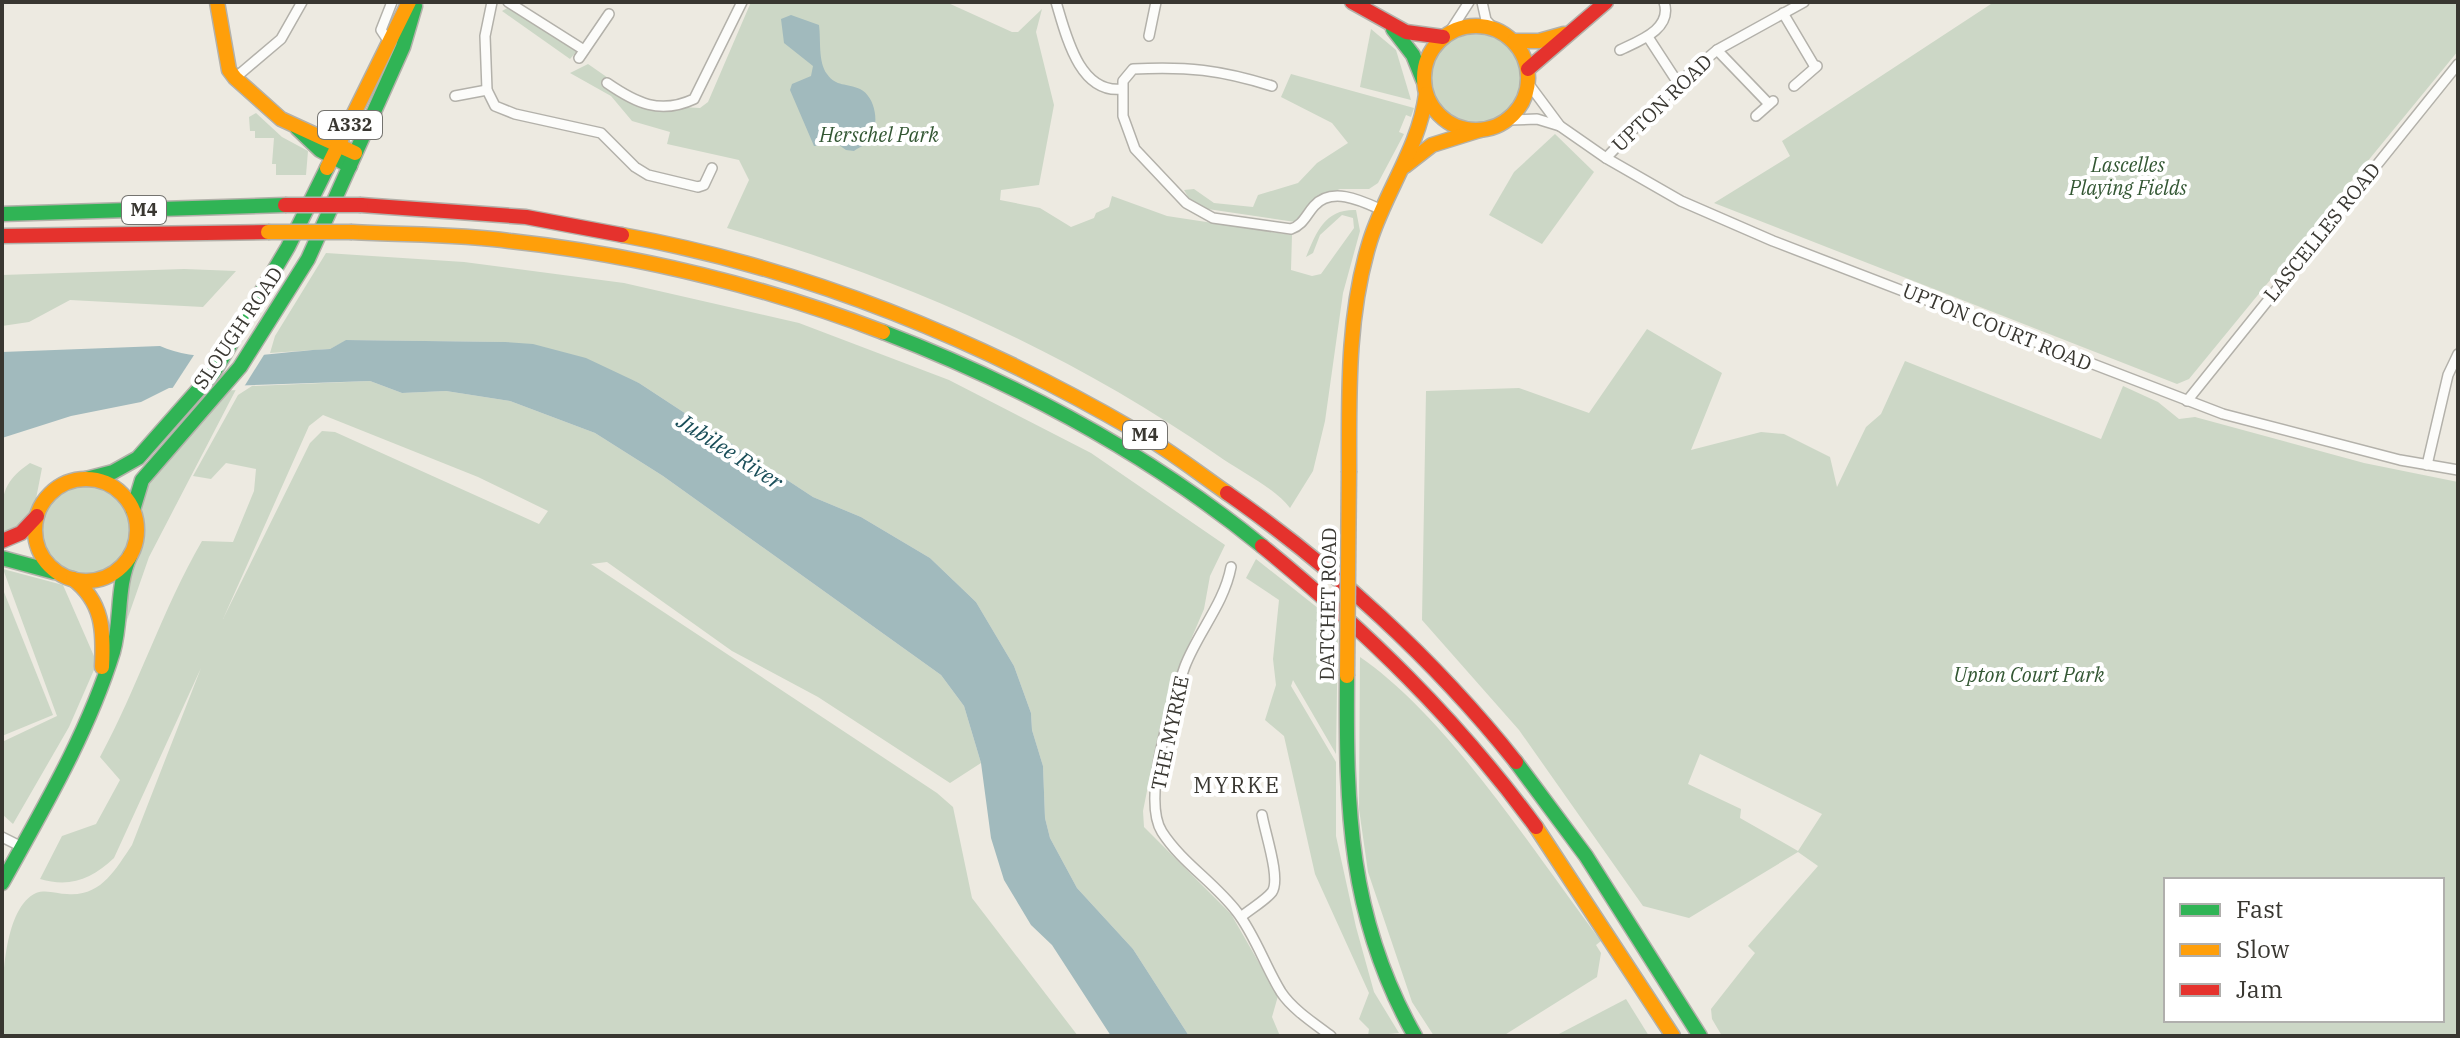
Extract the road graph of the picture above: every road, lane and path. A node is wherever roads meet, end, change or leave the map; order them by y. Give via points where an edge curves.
1 (217, 2) edge
2 (302, 2) edge
3 (392, 2) edge
4 (409, 2) edge
5 (416, 2) edge
6 (492, 2) edge
7 (508, 2) edge
8 (742, 2) edge
9 (1056, 2) edge
10 (1156, 2) edge
11 (1352, 2) edge
12 (1469, 2) edge
13 (1482, 2) edge
14 (1606, 2) edge
15 (1664, 2) edge
16 (1804, 2) edge
17 (1783, 13) junction
18 (609, 14) dead end
19 (1392, 27) junction
20 (1493, 28) junction
21 (1565, 34) junction
22 (1446, 35) junction
23 (1149, 36) dead end
24 (1648, 37) junction
25 (1514, 41) junction
26 (389, 42) junction
27 (1620, 50) dead end
28 (1717, 50) junction
29 (2458, 64) edge
30 (1528, 76) junction
31 (235, 78) junction
32 (607, 83) dead end
33 (1678, 83) junction
34 (1272, 86) dead end
35 (1794, 86) dead end
36 (1424, 87) junction
37 (1122, 89) junction
38 (487, 90) junction
39 (455, 96) dead end
40 (1756, 116) dead end
41 (1508, 120) junction
42 (1560, 126) junction
43 (1480, 130) junction
44 (336, 151) junction
45 (1606, 158) junction
46 (352, 159) junction
47 (712, 168) dead end
48 (1402, 169) junction
49 (1382, 210) junction
50 (2, 214) edge
51 (2, 236) edge
52 (2458, 354) edge
53 (2187, 401) junction
54 (2427, 465) junction
55 (2458, 470) edge
56 (86, 479) junction
57 (133, 510) junction
58 (37, 516) junction
59 (2, 541) edge
60 (130, 556) junction
61 (2, 558) edge
62 (1231, 567) dead end
63 (68, 577) junction
64 (101, 683) junction
65 (1262, 815) dead end
66 (2, 837) edge
67 (22, 847) junction
68 (2, 883) edge
69 (1241, 917) junction
70 (1331, 1036) edge
71 (1415, 1036) edge
72 (1673, 1036) edge
73 (1700, 1036) edge

1 - 31 main road
2 - 31 street via 281,39
3 - 26 street via 381,30
4 - 26 main road, A332
5 - 46 main road, A332 via 403,47
6 - 38 street via 485,36
7 - 18 street via 581,54
8 - 32 street via 694,99 680,106 646,107
9 - 37 street via 1092,84 1107,91
10 - 23 street
11 - 19 main road
12 - 22 street
13 - 20 street
14 - 21 main road
15 - 24 street via 1662,22
16 - 17 street, UPTON ROAD
17 - 28 street, UPTON ROAD
17 - 35 street via 1818,66
19 - 22 main road via 1420,38
19 - 36 main road via 1413,55
20 - 22 main road via 1463,27
20 - 25 main road
21 - 25 main road
21 - 30 main road
22 - 36 main road via 1428,56
24 - 27 street
24 - 33 street
25 - 30 main road
26 - 44 main road, A332
28 - 33 street, UPTON ROAD
28 - 40 street via 1771,103
29 - 53 street, LASCELLES ROAD
30 - 41 main road via 1518,109
30 - 42 street, UPTON COURT ROAD
31 - 44 main road via 304,137
33 - 45 street, UPTON ROAD
34 - 37 street via 1186,66 1133,69
36 - 43 main road via 1440,117
36 - 48 main road, DATCHET ROAD via 1422,122
37 - 49 street via 1123,116 1135,149 1197,212 1291,229 1317,203 1335,196
38 - 39 street
38 - 47 street via 495,106 515,114 601,133 648,175 698,187
41 - 42 street, UPTON COURT ROAD via 1537,119
41 - 43 main road
42 - 45 street, UPTON COURT ROAD
43 - 48 main road, DATCHET ROAD via 1432,145
44 - 46 main road
44 - 56 main road, SLOUGH ROAD / A332 via 270,281 194,398 138,458
45 - 53 street, UPTON COURT ROAD via 1670,195 1773,241
46 - 57 main road, SLOUGH ROAD / A332 via 308,259 266,330 212,403 146,475
48 - 49 main road, DATCHET ROAD
49 - 71 main road, DATCHET ROAD, bridge via 1359,292 1350,388 1348,798 1358,884 1389,988
50 - 73 main road, M4, bridge via 361,205 538,217 672,241 765,265 894,308 983,346 1156,441 1296,542 1376,612 1510,754 1567,830
51 - 72 main road, M4, bridge via 352,232 551,243 653,260 856,317 1034,395 1197,495 1355,622 1490,767 1556,852
52 - 54 street
53 - 54 street, UPTON COURT ROAD
54 - 55 street, UPTON COURT ROAD
56 - 57 main road via 115,488
56 - 58 main road, A332 via 59,486
57 - 60 main road, A332 via 136,535
58 - 59 main road, A332 via 21,533
58 - 63 main road via 38,547 49,565
60 - 63 main road via 110,574 86,580
60 - 64 main road via 118,585 114,647
61 - 63 main road
62 - 69 street, THE MYRKE via 1228,585 1186,665 1154,787 1159,828
63 - 64 main road via 94,597 100,612
64 - 67 main road via 64,770
65 - 69 street via 1277,874 1273,891
66 - 67 street
67 - 68 main road
69 - 70 street, THE MYRKE via 1283,995

